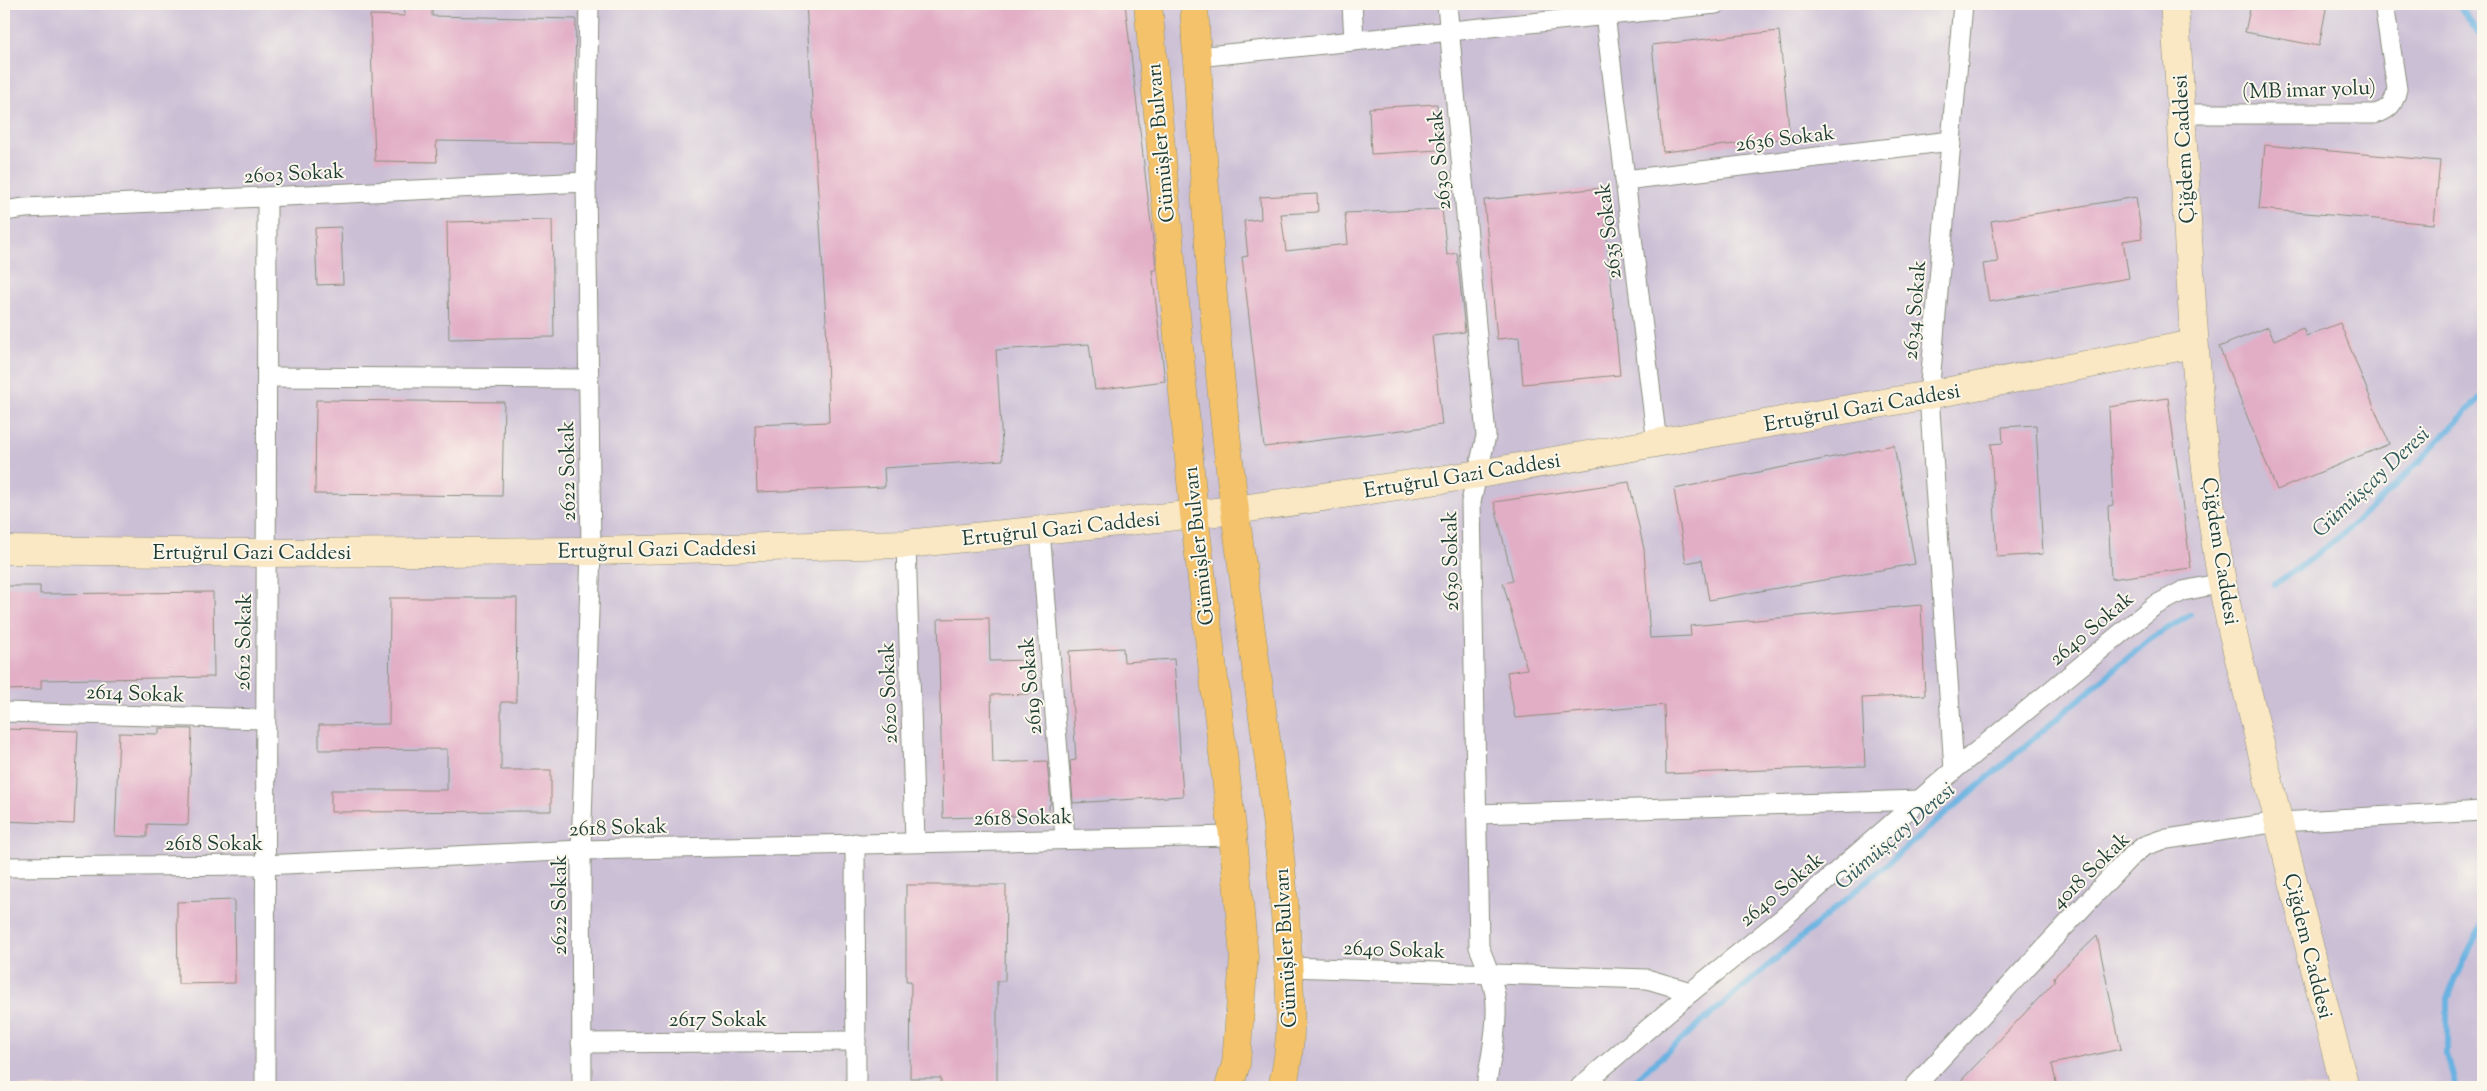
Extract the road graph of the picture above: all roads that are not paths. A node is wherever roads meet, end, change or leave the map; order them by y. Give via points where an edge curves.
1 (589, 4) edge
2 (1148, 4) edge
3 (1194, 4) edge
4 (1352, 4) edge
5 (1447, 4) edge
6 (1716, 4) edge
7 (1963, 4) edge
8 (2174, 4) edge
9 (2384, 4) edge
10 (1664, 7) edge
11 (1605, 14) junction
12 (1449, 30) junction
13 (1354, 40) junction
14 (1197, 57) junction
15 (2182, 114) junction
16 (1951, 141) junction
17 (1625, 180) junction
18 (586, 182) junction
19 (267, 197) junction
20 (4, 211) edge
21 (2194, 344) junction
22 (267, 377) junction
23 (588, 379) junction
24 (1929, 396) junction
25 (1657, 443) junction
26 (1479, 474) junction
27 (1235, 510) junction
28 (1194, 514) junction
29 (1040, 530) junction
30 (906, 544) junction
31 (4, 550) edge
32 (590, 551) junction
33 (267, 553) junction
34 (2222, 583) junction
35 (4, 712) edge
36 (264, 719) junction
37 (1954, 770) junction
38 (1920, 800) junction
39 (2483, 811) edge
40 (1477, 814) junction
41 (2278, 822) junction
42 (1234, 836) junction
43 (1065, 838) junction
44 (915, 841) junction
45 (854, 843) junction
46 (581, 850) junction
47 (264, 865) junction
48 (4, 867) edge
49 (1288, 967) junction
50 (1490, 976) junction
51 (1691, 992) junction
52 (856, 1041) junction
53 (581, 1043) junction
54 (265, 1087) edge
55 (582, 1087) edge
56 (856, 1087) edge
57 (1229, 1087) edge
58 (1282, 1087) edge
59 (1486, 1087) edge
60 (1580, 1087) edge
61 (1914, 1087) edge
62 (2345, 1087) edge

1 - 18 street, 2622 Sokak
2 - 28 main road, Gümüşler Bulvarı
3 - 14 main road, Gümüşler Bulvarı
4 - 13 street
5 - 12 street, 2630 Sokak
6 - 10 street
7 - 16 street, 2634 Sokak
8 - 15 main road, Çiğdem Caddesi
9 - 15 street, (MB imar yolu) via 2397,89 2394,102 2385,111 2374,114
10 - 11 street
11 - 12 street
11 - 17 street, 2635 Sokak
12 - 13 street
12 - 26 street, 2630 Sokak via 1486,436
13 - 14 street
14 - 27 main road, Gümüşler Bulvarı via 1210,247
15 - 21 main road, Çiğdem Caddesi
16 - 17 street, 2636 Sokak
16 - 24 street, 2634 Sokak
17 - 25 street, 2635 Sokak
18 - 19 street, 2603 Sokak
18 - 23 street, 2622 Sokak
19 - 20 street, 2603 Sokak
19 - 22 street, 2612 Sokak
21 - 24 main road, Ertuğrul Gazi Caddesi
21 - 34 main road, Çiğdem Caddesi
22 - 23 street
22 - 33 street, 2612 Sokak
23 - 32 street, 2622 Sokak
24 - 25 main road, Ertuğrul Gazi Caddesi
24 - 37 street, 2634 Sokak
25 - 26 main road, Ertuğrul Gazi Caddesi
26 - 27 main road, Ertuğrul Gazi Caddesi
26 - 40 street, 2630 Sokak via 1471,502
27 - 28 main road, Ertuğrul Gazi Caddesi
27 - 49 main road, Gümüşler Bulvarı via 1282,874
28 - 29 main road, Ertuğrul Gazi Caddesi
28 - 42 main road, Gümüşler Bulvarı
29 - 30 main road, Ertuğrul Gazi Caddesi
29 - 43 street, 2619 Sokak
30 - 32 main road, Ertuğrul Gazi Caddesi
30 - 44 street, 2620 Sokak
31 - 33 main road, Ertuğrul Gazi Caddesi
32 - 33 main road, Ertuğrul Gazi Caddesi
32 - 46 street, 2622 Sokak
33 - 36 street, 2612 Sokak
34 - 37 street, 2640 Sokak via 2183,591 2154,606
34 - 41 main road, Çiğdem Caddesi
35 - 36 street, 2614 Sokak
36 - 47 street, 2612 Sokak
37 - 38 street, 2640 Sokak
38 - 40 street
38 - 51 street, 2640 Sokak
39 - 41 street, 4018 Sokak
40 - 50 street, 2630 Sokak via 1479,947
41 - 61 street, 4018 Sokak via 2161,840 2144,846 2128,859
41 - 62 main road, Çiğdem Caddesi
42 - 43 street, 2618 Sokak
42 - 57 main road, Gümüşler Bulvarı via 1244,957 1236,1064
43 - 44 street, 2618 Sokak
44 - 45 street, 2618 Sokak
45 - 46 street, 2618 Sokak
45 - 52 street
46 - 47 street, 2618 Sokak
46 - 53 street, 2622 Sokak
47 - 48 street, 2618 Sokak
47 - 54 street, 2612 Sokak
49 - 50 street, 2640 Sokak
49 - 58 main road, Gümüşler Bulvarı via 1290,1024
50 - 51 street, 2640 Sokak via 1647,979
50 - 59 street, 2630 Sokak via 1496,1005
51 - 60 street
52 - 53 street, 2617 Sokak
52 - 56 street
53 - 55 street, 2622 Sokak

